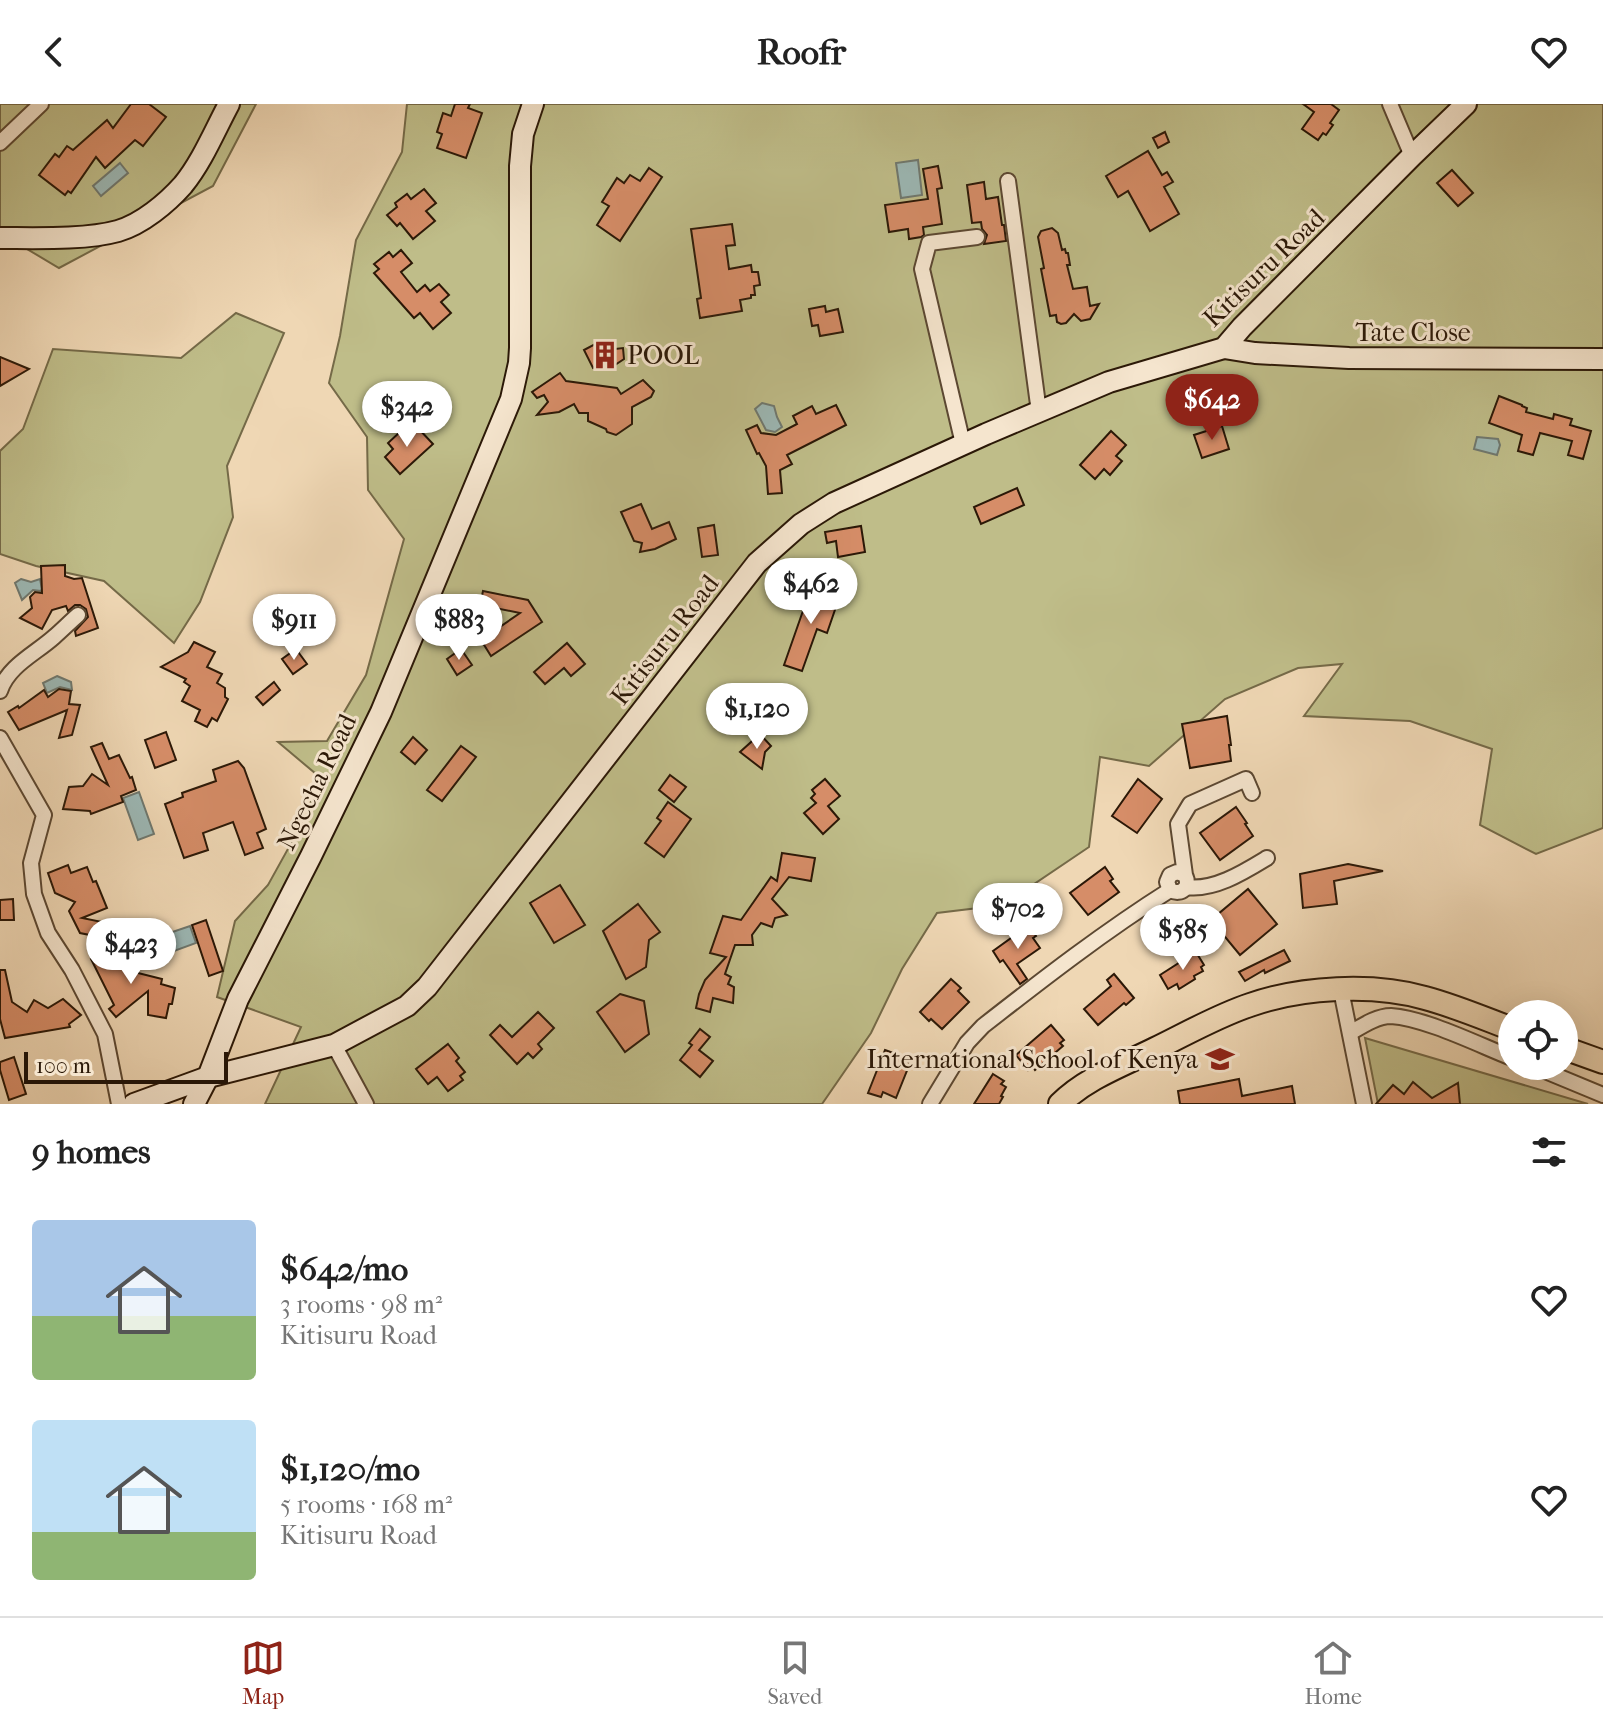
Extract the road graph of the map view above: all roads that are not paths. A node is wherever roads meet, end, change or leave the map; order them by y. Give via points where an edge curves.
1 (41, 104) edge
2 (229, 104) edge
3 (533, 104) edge
4 (1390, 104) edge
5 (1466, 104) edge
6 (0, 143) edge
7 (1412, 156) junction
8 (1008, 181) dead end
9 (977, 237) dead end
10 (0, 238) edge
11 (1224, 348) junction
12 (1603, 359) edge
13 (1039, 412) junction
14 (963, 444) junction
15 (78, 615) dead end
16 (0, 691) edge
17 (0, 738) edge
18 (1252, 793) dead end
19 (1267, 858) dead end
20 (1186, 881) junction
21 (1341, 990) junction
22 (1498, 1024) edge
23 (1350, 1033) junction
24 (334, 1045) junction
25 (1498, 1052) edge
26 (1578, 1053) edge
27 (1603, 1062) edge
28 (208, 1077) junction
29 (1567, 1080) edge
30 (1603, 1095) edge
31 (119, 1104) edge
32 (134, 1104) edge
33 (194, 1104) edge
34 (366, 1104) edge
35 (930, 1104) edge
36 (1060, 1104) edge
37 (1364, 1104) edge

1 - 6 street
2 - 10 street via 183,184 135,223 99,235
3 - 28 street, Ngecha Road via 520,166 520,348 511,399 381,712 238,999
4 - 7 street
5 - 7 street, Kitisuru Road
7 - 11 street, Kitisuru Road
8 - 13 street
9 - 14 street via 929,243 922,269
11 - 12 street, Tate Close via 1349,358
11 - 13 street, Kitisuru Road via 1109,382
13 - 14 street, Kitisuru Road
14 - 24 street, Kitisuru Road via 818,512 757,563 427,987 398,1012
15 - 16 street via 13,669
17 - 31 street via 44,815 31,863 34,894 48,933 105,1034
18 - 20 street via 1246,779 1190,804 1178,824
19 - 20 street via 1229,879 1196,888
20 - 35 street via 1177,872 1170,875 1170,890 983,1026
21 - 22 main road via 1423,997
21 - 23 street
21 - 36 main road via 1250,1005 1092,1080
23 - 25 street via 1389,1016 1424,1023
23 - 37 street
24 - 28 street, Kitisuru Road
24 - 34 street
26 - 27 main road
28 - 32 street, Kitisuru Road
28 - 33 street, Ngecha Road
29 - 30 street

